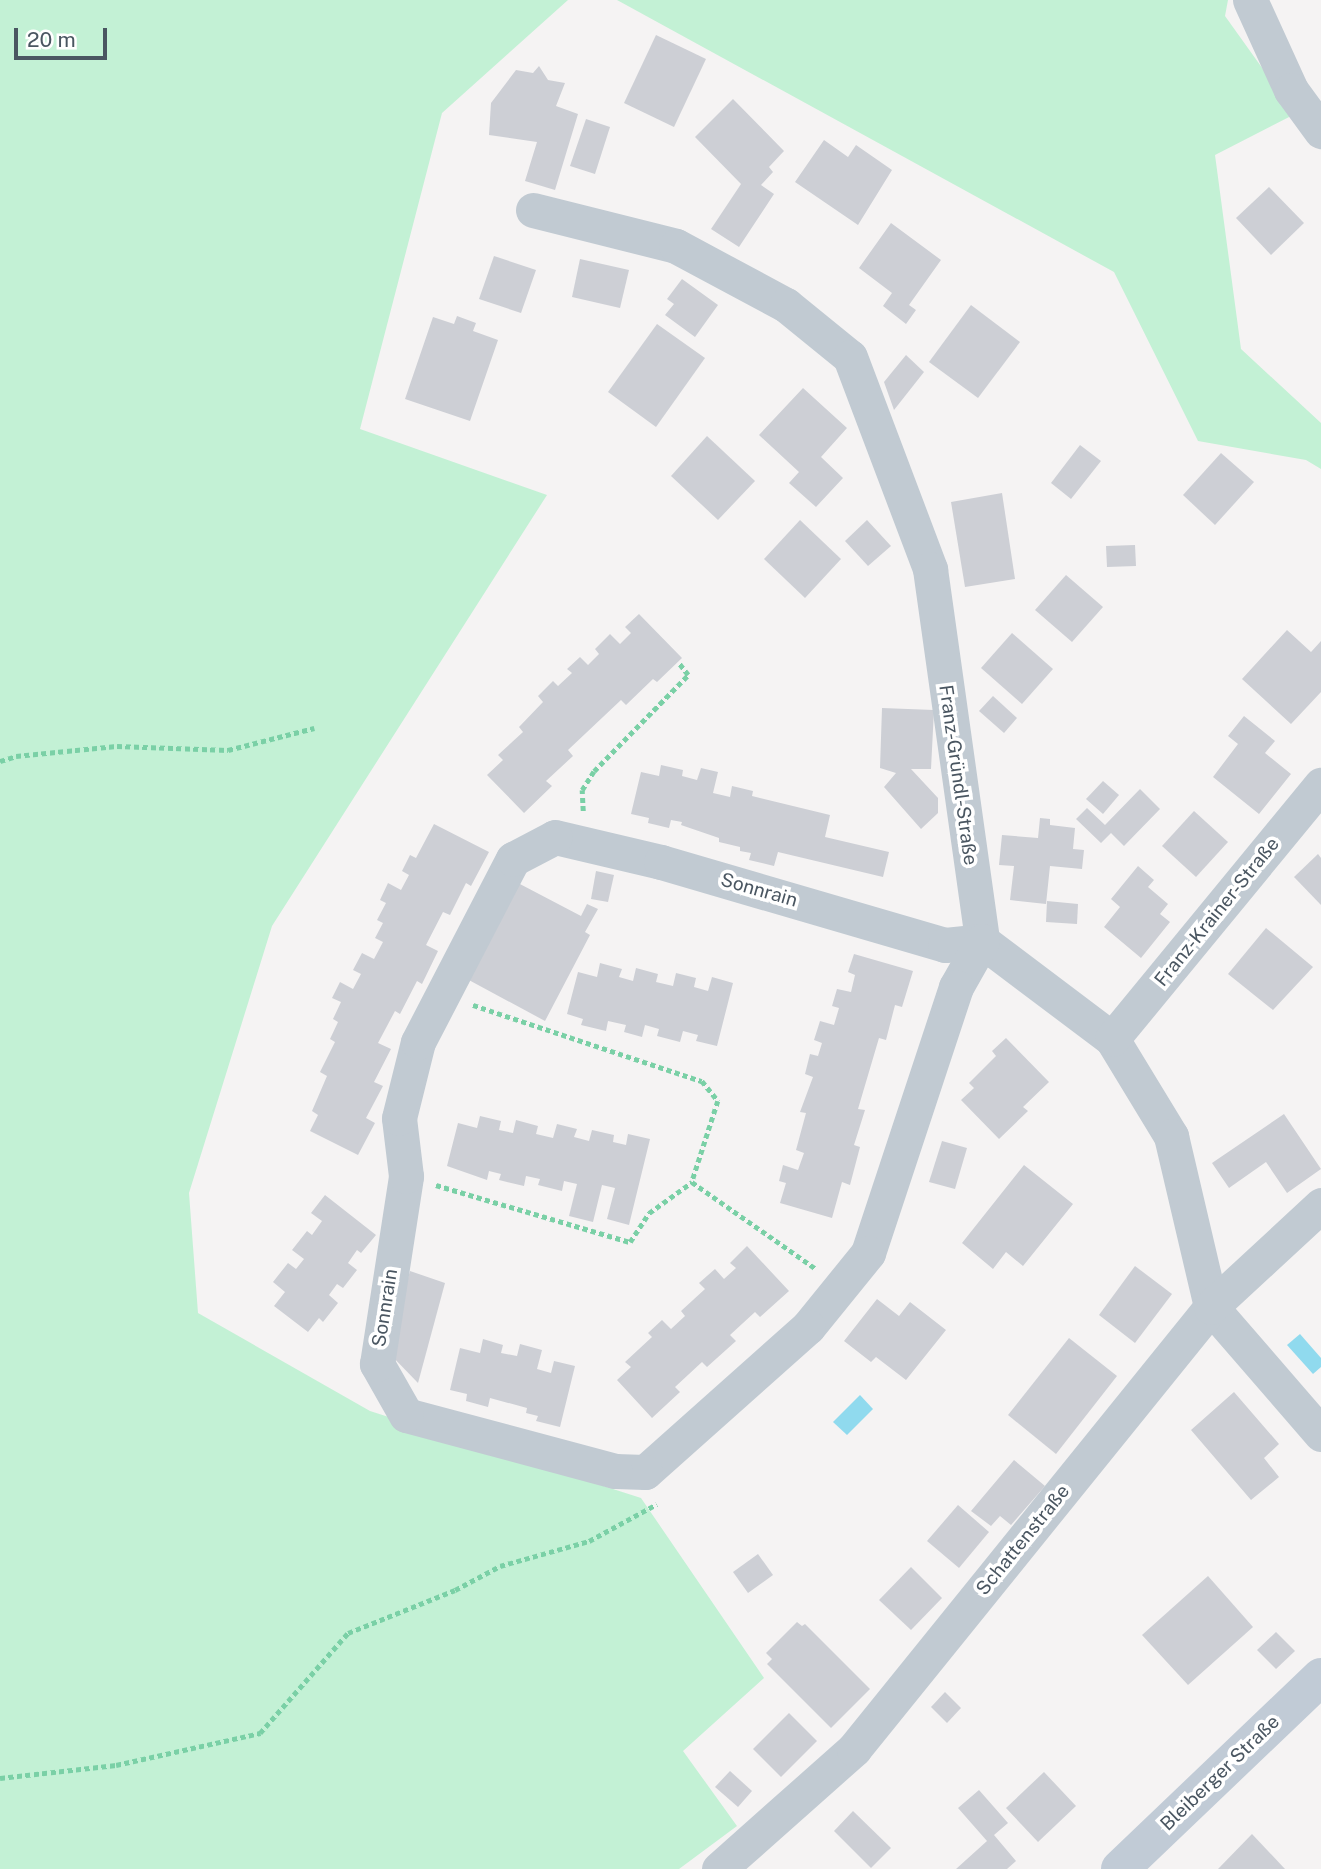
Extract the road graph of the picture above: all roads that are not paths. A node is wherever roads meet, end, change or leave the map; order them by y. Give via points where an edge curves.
1 (1250, 0) edge
2 (1321, 131) edge
3 (533, 210) dead end
4 (1321, 785) edge
5 (982, 941) junction
6 (1112, 1039) junction
7 (1321, 1205) edge
8 (1211, 1307) junction
9 (1321, 1434) edge
10 (1321, 1677) edge
11 (719, 1869) edge
12 (1120, 1869) edge

1 - 2 street via 1291,90
3 - 5 street, Franz-Gründl-Straße via 676,246 786,305 850,357 930,569
4 - 6 street, Franz-Krainer-Straße
5 - 5 street, Sonnrain via 945,945 661,862 555,837 513,859 418,1042 399,1118 406,1176 377,1364 406,1415 615,1471 645,1472 808,1327 868,1253 956,987
5 - 6 street
6 - 8 street via 1171,1136
7 - 8 street, Schattenstraße
8 - 9 street
8 - 11 street, Schattenstraße via 854,1749
10 - 12 main road, Bleiberger Straße

